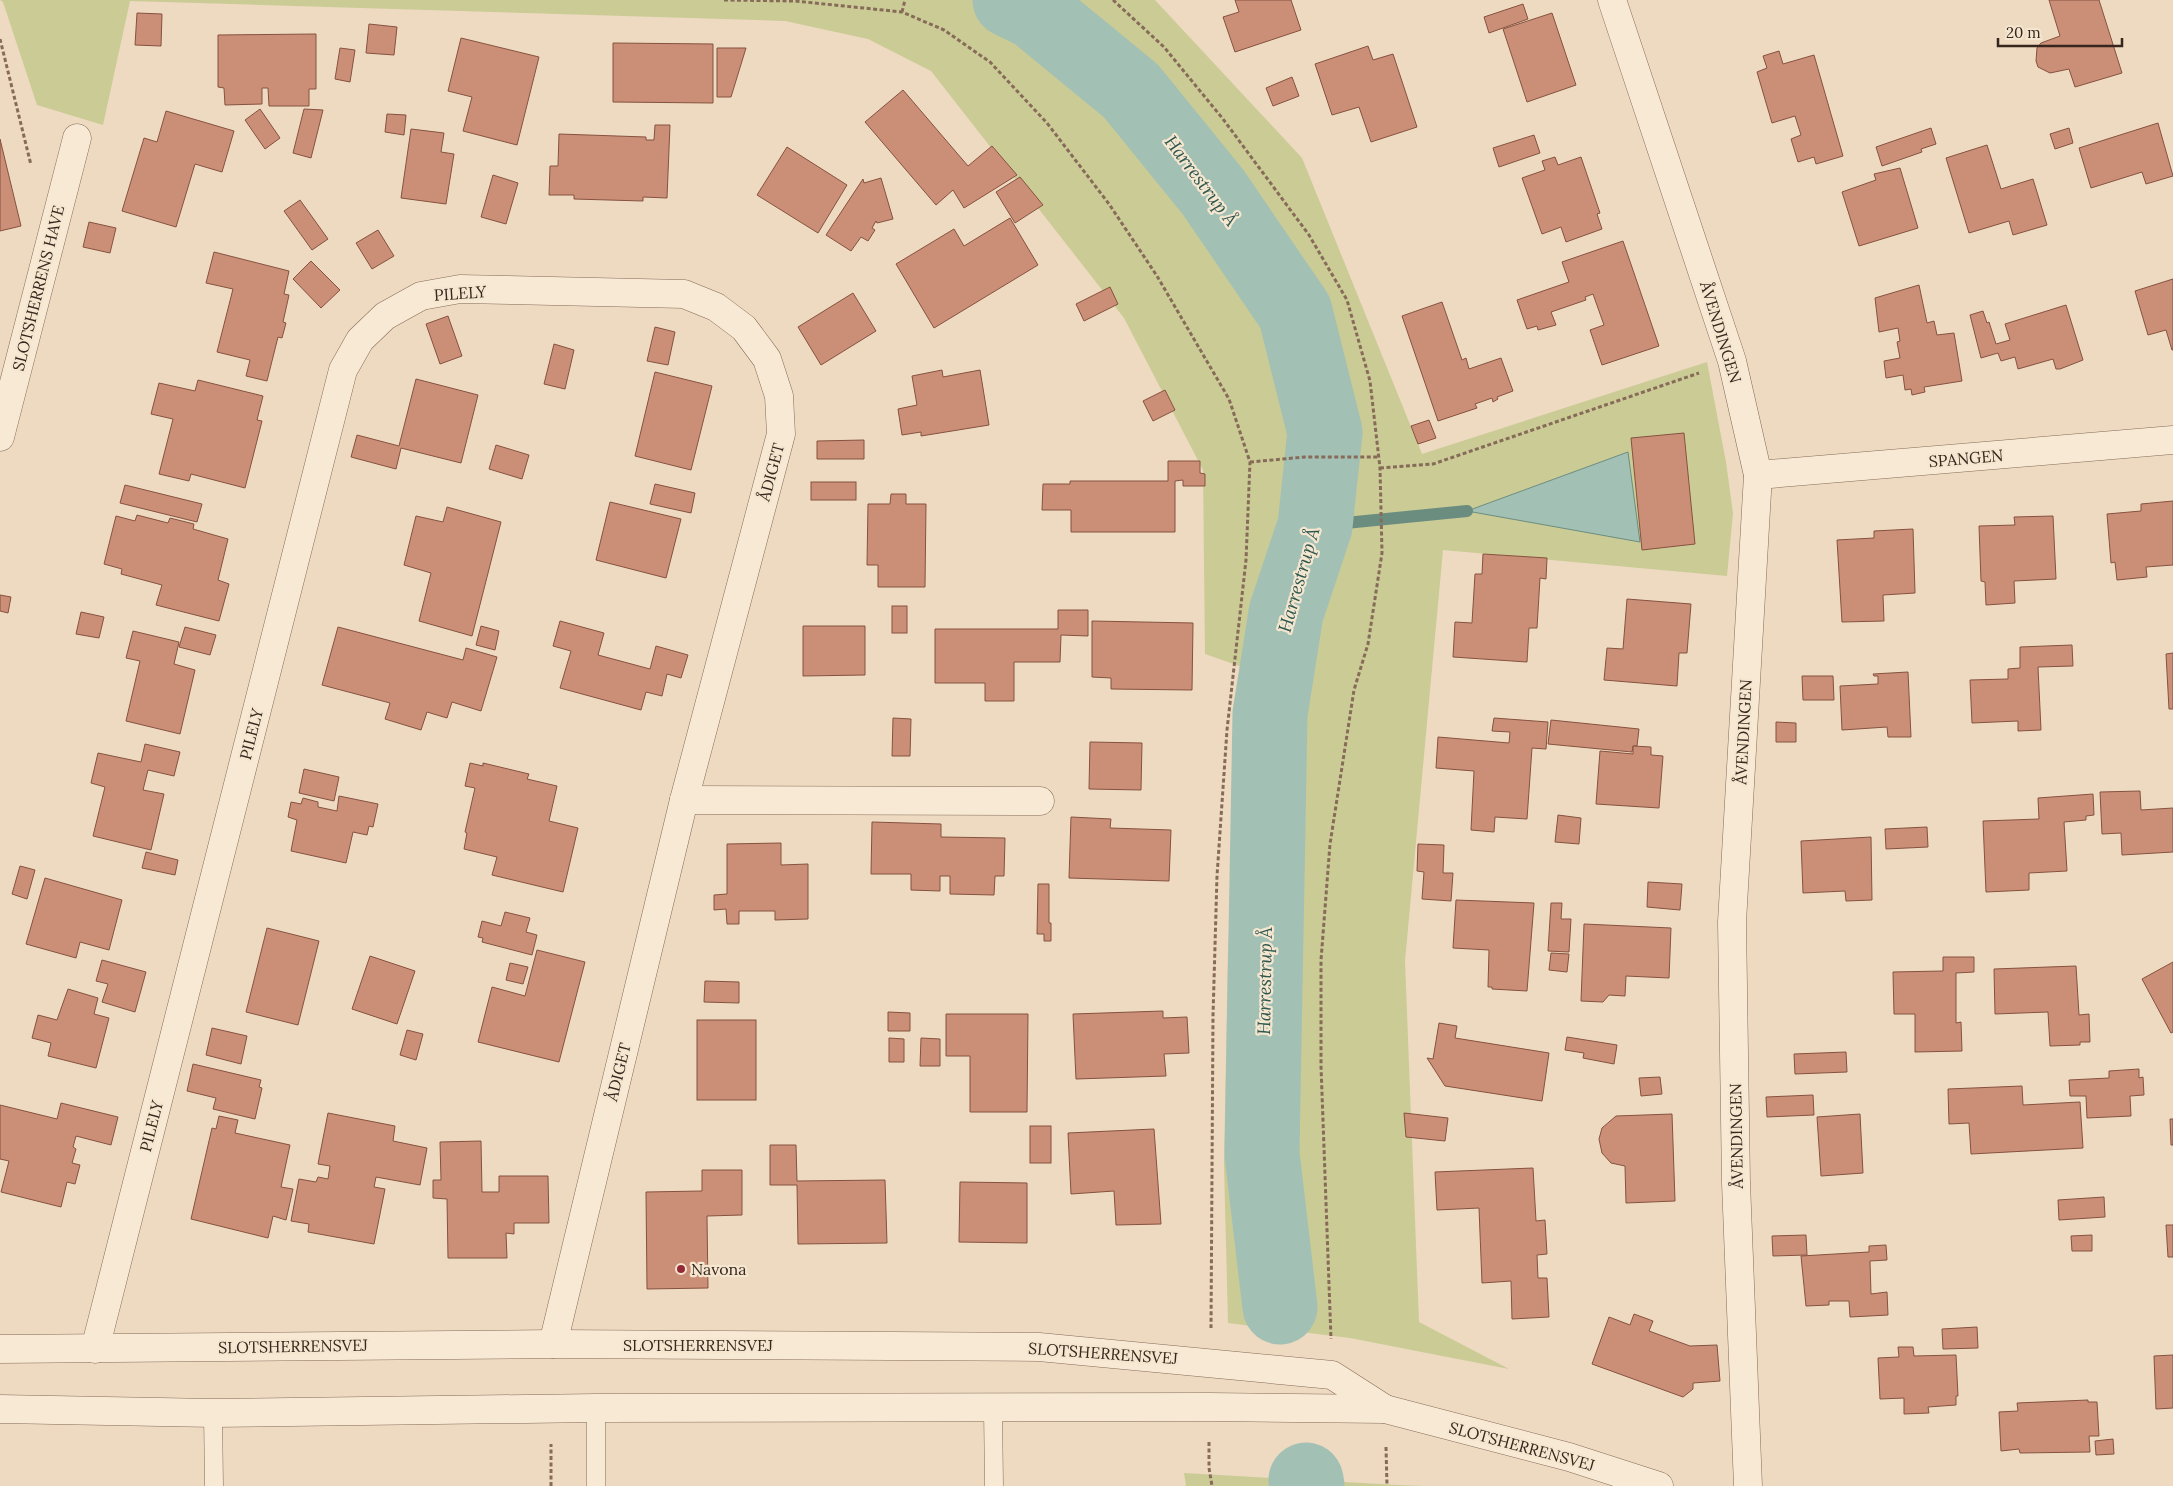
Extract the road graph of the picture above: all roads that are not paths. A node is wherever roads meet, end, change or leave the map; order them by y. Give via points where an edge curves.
1 (1612, 0) edge
2 (77, 138) dead end
3 (569, 293) joint
4 (0, 438) edge
5 (2173, 440) edge
6 (1758, 475) junction
7 (684, 800) junction
8 (1040, 801) dead end
9 (553, 1344) junction
10 (0, 1349) edge
11 (95, 1349) junction
12 (596, 1408) junction
13 (993, 1408) junction
14 (0, 1409) edge
15 (1385, 1409) junction
16 (213, 1413) junction
17 (214, 1486) edge
18 (596, 1486) edge
19 (994, 1486) edge
20 (1659, 1486) edge
21 (1748, 1486) edge

1 - 6 street, ÅVENDINGEN via 1732,362
2 - 4 street, SLOTSHERRENS HAVE
3 - 7 street, ÅDIGET via 684,294 716,307 744,328 766,359 779,396 781,434
3 - 11 street, PILELY via 460,289 421,296 385,316 360,340 343,370
5 - 6 street, SPANGEN
6 - 21 street, ÅVENDINGEN via 1732,922 1736,1183
7 - 8 street
7 - 9 street, ÅDIGET
9 - 11 street, SLOTSHERRENSVEJ
9 - 15 street, SLOTSHERRENSVEJ via 1039,1347 1332,1375
10 - 11 street, SLOTSHERRENSVEJ
12 - 13 street, SLOTSHERRENSVEJ
12 - 16 street, SLOTSHERRENSVEJ
12 - 18 lane
13 - 15 street, SLOTSHERRENSVEJ
13 - 19 lane
14 - 16 street, SLOTSHERRENSVEJ
15 - 20 street, SLOTSHERRENSVEJ via 1569,1457
16 - 17 lane

